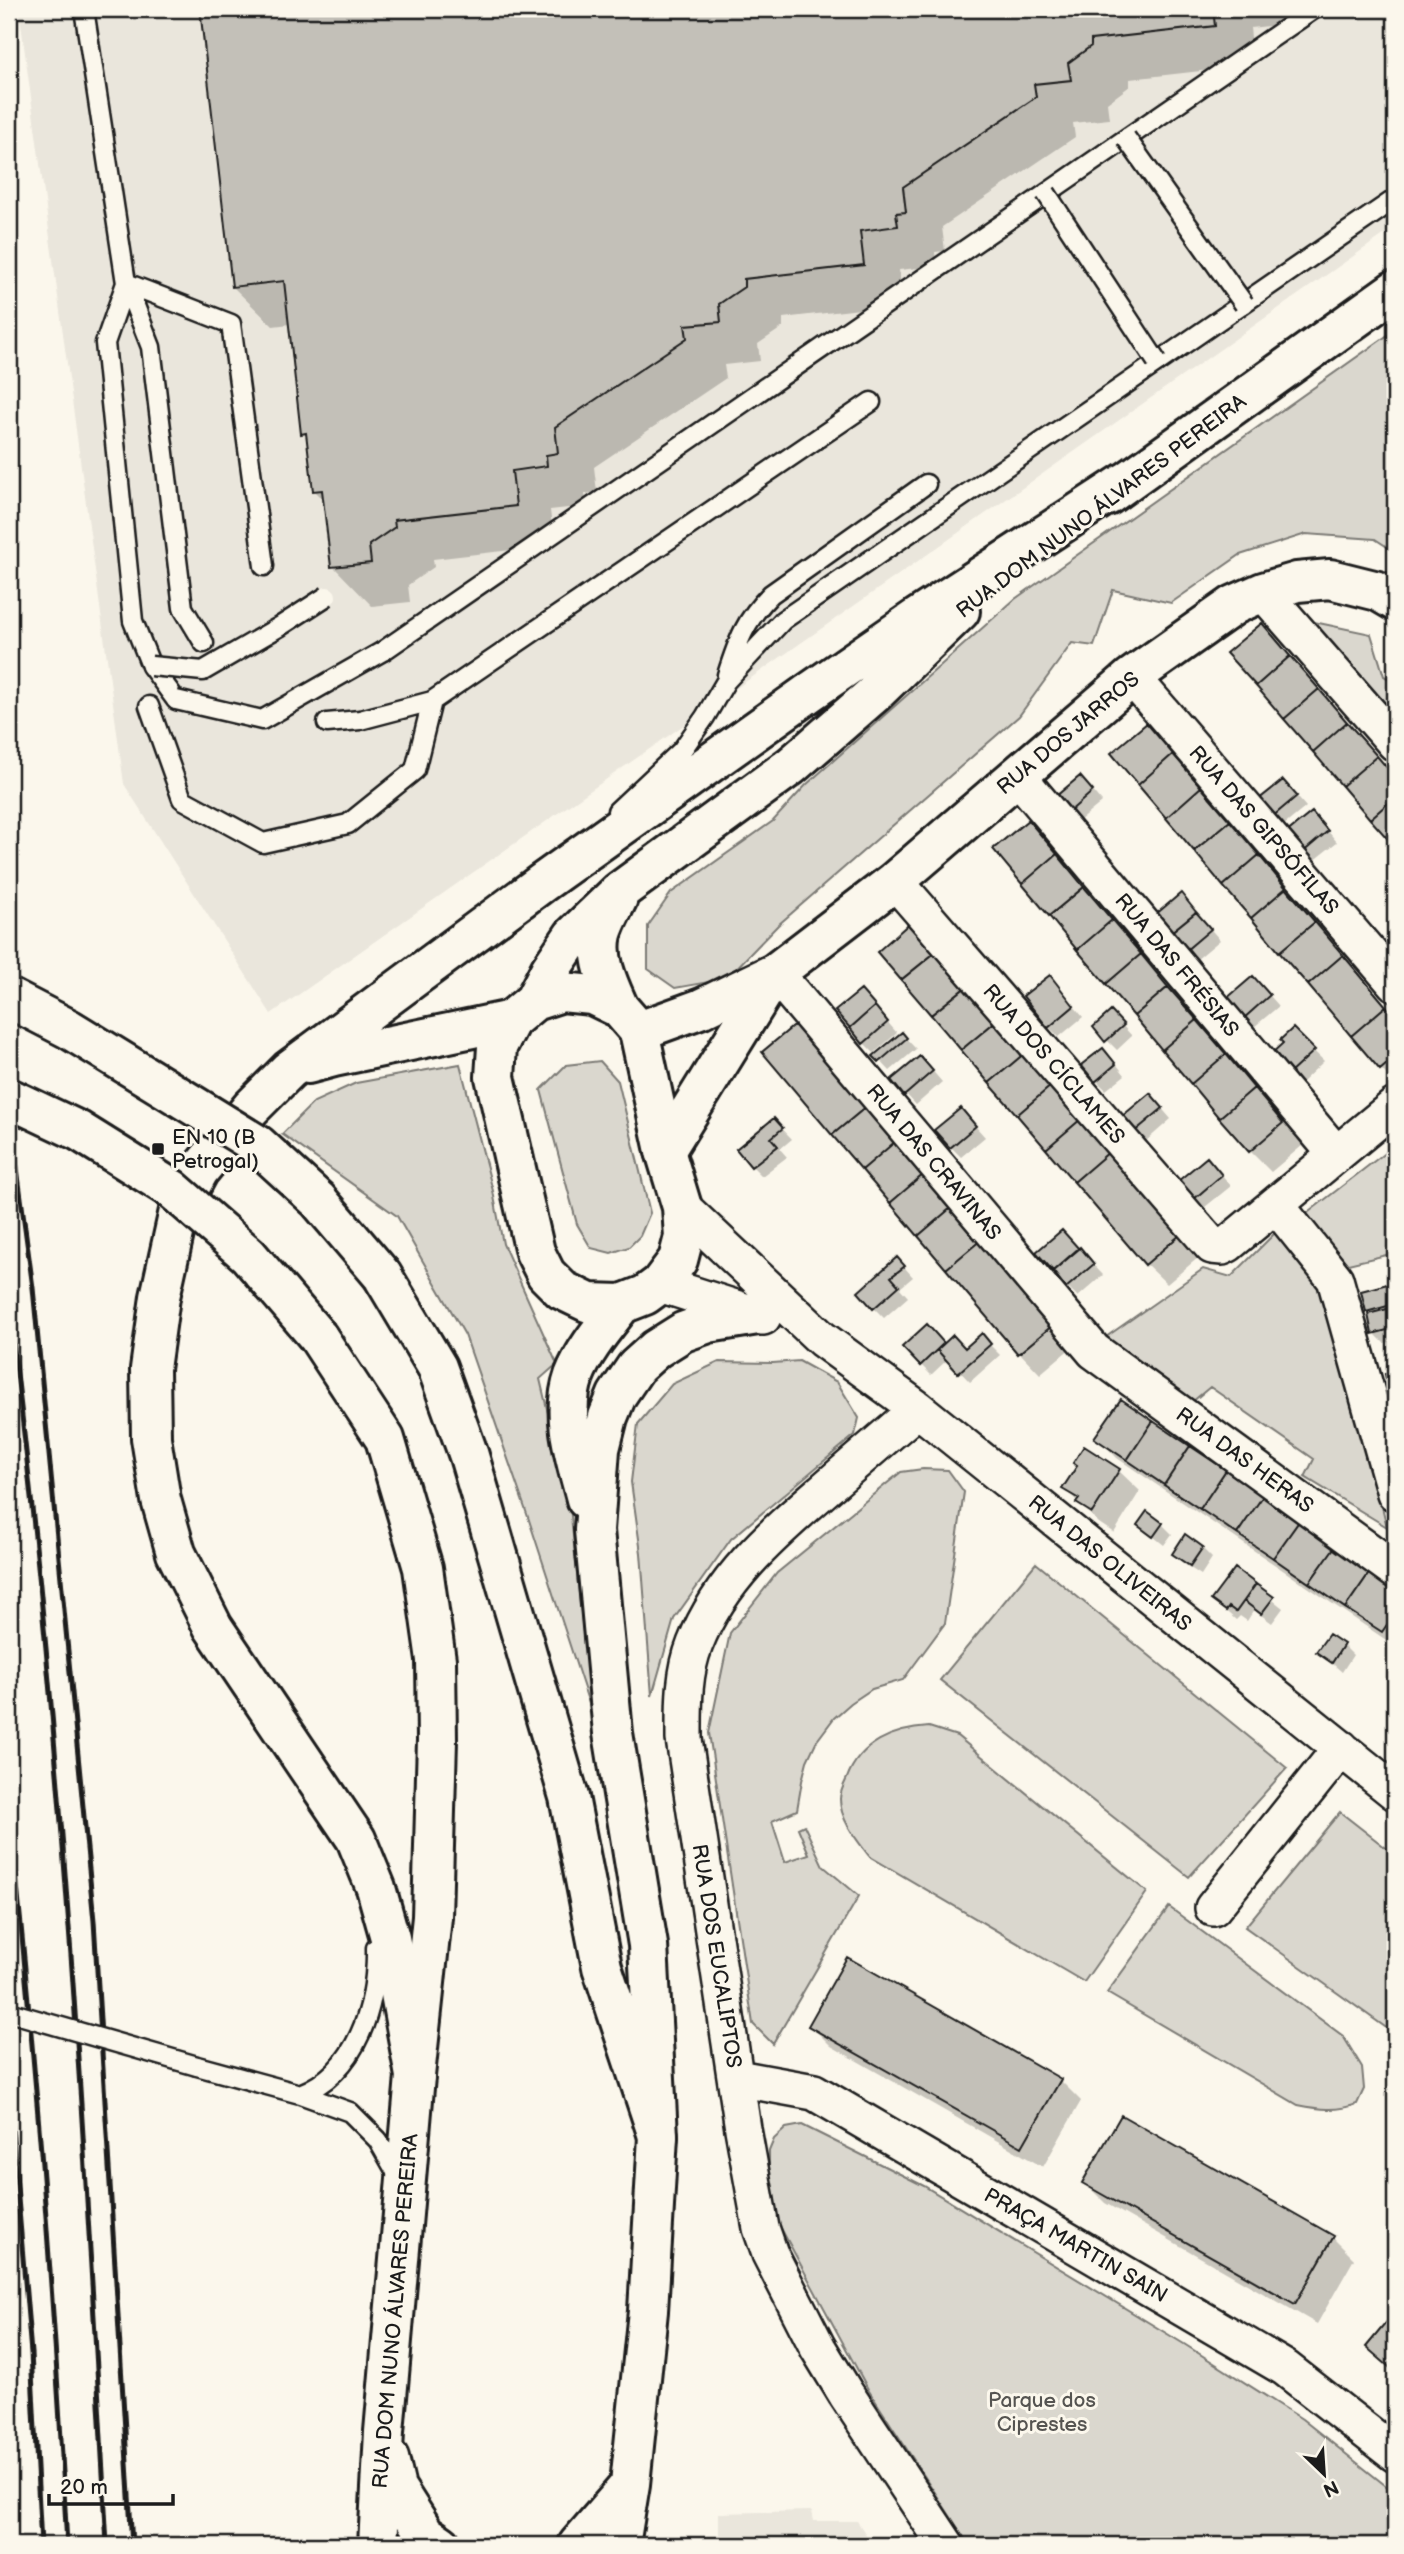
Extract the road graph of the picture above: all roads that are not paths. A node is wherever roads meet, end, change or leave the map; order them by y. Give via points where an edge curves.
1 (84, 9) edge
2 (1314, 9) edge
3 (1126, 138) junction
4 (1046, 193) junction
5 (1395, 200) edge
6 (126, 282) junction
7 (1395, 290) edge
8 (1244, 304) junction
9 (1157, 362) junction
10 (871, 402) dead end
11 (1126, 482) junction
12 (926, 484) dead end
13 (264, 566) dead end
14 (1263, 592) junction
15 (327, 596) dead end
16 (1395, 601) edge
17 (204, 643) dead end
18 (151, 666) junction
19 (1132, 677) junction
20 (726, 681) junction
21 (432, 701) junction
22 (149, 706) dead end
23 (327, 723) dead end
24 (1395, 743) edge
25 (1017, 775) junction
26 (895, 881) junction
27 (542, 883) junction
28 (620, 891) junction
29 (775, 974) junction
30 (1395, 983) edge
31 (9, 998) edge
32 (523, 1011) junction
33 (629, 1020) junction
34 (289, 1070) junction
35 (9, 1098) edge
36 (1395, 1106) edge
37 (665, 1151) junction
38 (1336, 1154) junction
39 (1276, 1205) junction
40 (682, 1207) junction
41 (660, 1284) junction
42 (622, 1304) junction
43 (758, 1314) junction
44 (822, 1339) junction
45 (1094, 1351) joint
46 (918, 1409) junction
47 (1395, 1493) edge
48 (594, 1530) junction
49 (1395, 1570) edge
50 (1341, 1748) junction
51 (1395, 1792) edge
52 (376, 1888) junction
53 (1213, 1908) dead end
54 (9, 2012) edge
55 (415, 2076) junction
56 (737, 2078) junction
57 (300, 2094) junction
58 (658, 2136) junction
59 (405, 2188) junction
60 (384, 2432) junction
61 (1395, 2454) edge
62 (630, 2484) junction
63 (378, 2545) edge
64 (441, 2545) edge
65 (578, 2545) edge
66 (620, 2545) edge
67 (946, 2545) edge

1 - 6 lane
2 - 3 lane
3 - 4 lane
3 - 8 lane, bridge
4 - 9 lane, bridge
4 - 18 lane, bridge via 383,651 262,720 176,699
5 - 8 lane
6 - 13 lane via 231,324
6 - 17 lane via 151,346 183,608
6 - 18 lane via 106,343 133,621
7 - 11 main road, RUA DOM NUNO ÁLVARES PEREIRA
8 - 9 lane
9 - 20 lane via 783,620
10 - 21 lane
11 - 27 main road via 917,618
11 - 28 main road, RUA DOM NUNO ÁLVARES PEREIRA via 974,600 791,766
12 - 20 lane via 764,602 740,635
14 - 16 main road, RUA DOS JARROS via 1330,579
14 - 19 main road, RUA DOS JARROS via 1234,605
14 - 24 street
15 - 18 lane, bridge via 203,671
19 - 25 main road, RUA DOS JARROS
19 - 30 street, RUA DAS GIPSÓFILAS
20 - 27 lane via 682,750
21 - 22 lane via 415,770 348,824 263,843 181,799
21 - 23 lane via 360,720
25 - 26 main road, RUA DOS JARROS
25 - 38 street, RUA DAS FRÉSIAS
26 - 29 main road, RUA DOS JARROS
26 - 39 street, RUA DOS CÍCLAMES via 1212,1247 1228,1244
27 - 34 main road
28 - 32 main road, RUA DOM NUNO ÁLVARES PEREIRA via 573,936
28 - 33 main road via 602,934 601,954 606,979
29 - 33 main road, RUA DOS JARROS via 702,1008
29 - 37 main road, RUA DOS JARROS
29 - 45 street, RUA DAS CRAVINAS
31 - 58 main road, bridge via 69,1029 258,1145 318,1200 382,1275 437,1367 469,1456 569,1797 602,1967
32 - 33 main road via 562,992 592,995
32 - 34 main road
32 - 42 main road, RUA DOM NUNO ÁLVARES PEREIRA via 497,1047 495,1077 535,1252 546,1274 562,1290 589,1303
33 - 37 main road
34 - 52 main road via 198,1171 180,1206 150,1369 151,1438 176,1553 212,1627 356,1839
35 - 55 main road, bridge via 79,1130 172,1189 248,1255 318,1337 385,1439 423,1568 436,1660 432,1917
36 - 38 street
37 - 40 main road
38 - 39 street
39 - 47 street via 1335,1279
40 - 41 main road via 684,1237 678,1260
40 - 44 street, RUA DAS OLIVEIRAS
41 - 42 main road
41 - 43 street, RUA DAS OLIVEIRAS
42 - 48 main road via 574,1376 569,1408 571,1444
43 - 44 street, RUA DAS OLIVEIRAS
43 - 48 main road via 684,1332 636,1367 617,1395 600,1448
44 - 46 street, RUA DAS OLIVEIRAS
45 - 49 street, RUA DAS HERAS
46 - 50 street, RUA DAS OLIVEIRAS
46 - 56 street, RUA DOS EUCALIPTOS via 747,1560 694,1645 687,1674 684,1739
48 - 58 main road via 613,1733 648,1945
50 - 51 street, RUA DAS OLIVEIRAS
50 - 53 street
52 - 55 main road via 390,1938
52 - 57 lane via 376,1968 370,2009 348,2059 318,2087
54 - 57 lane, bridge
55 - 59 main road, RUA DOM NUNO ÁLVARES PEREIRA
56 - 61 street, PRAÇA MARTIN SAIN via 814,2092 1285,2368
56 - 67 street, RUA DOS EUCALIPTOS via 761,2228 770,2254 818,2348
57 - 59 lane via 350,2112 378,2140
58 - 62 main road via 648,2311
59 - 60 main road, RUA DOM NUNO ÁLVARES PEREIRA
60 - 63 main road, RUA DOM NUNO ÁLVARES PEREIRA
60 - 64 main road via 396,2488 425,2534
62 - 65 main road
62 - 66 main road

